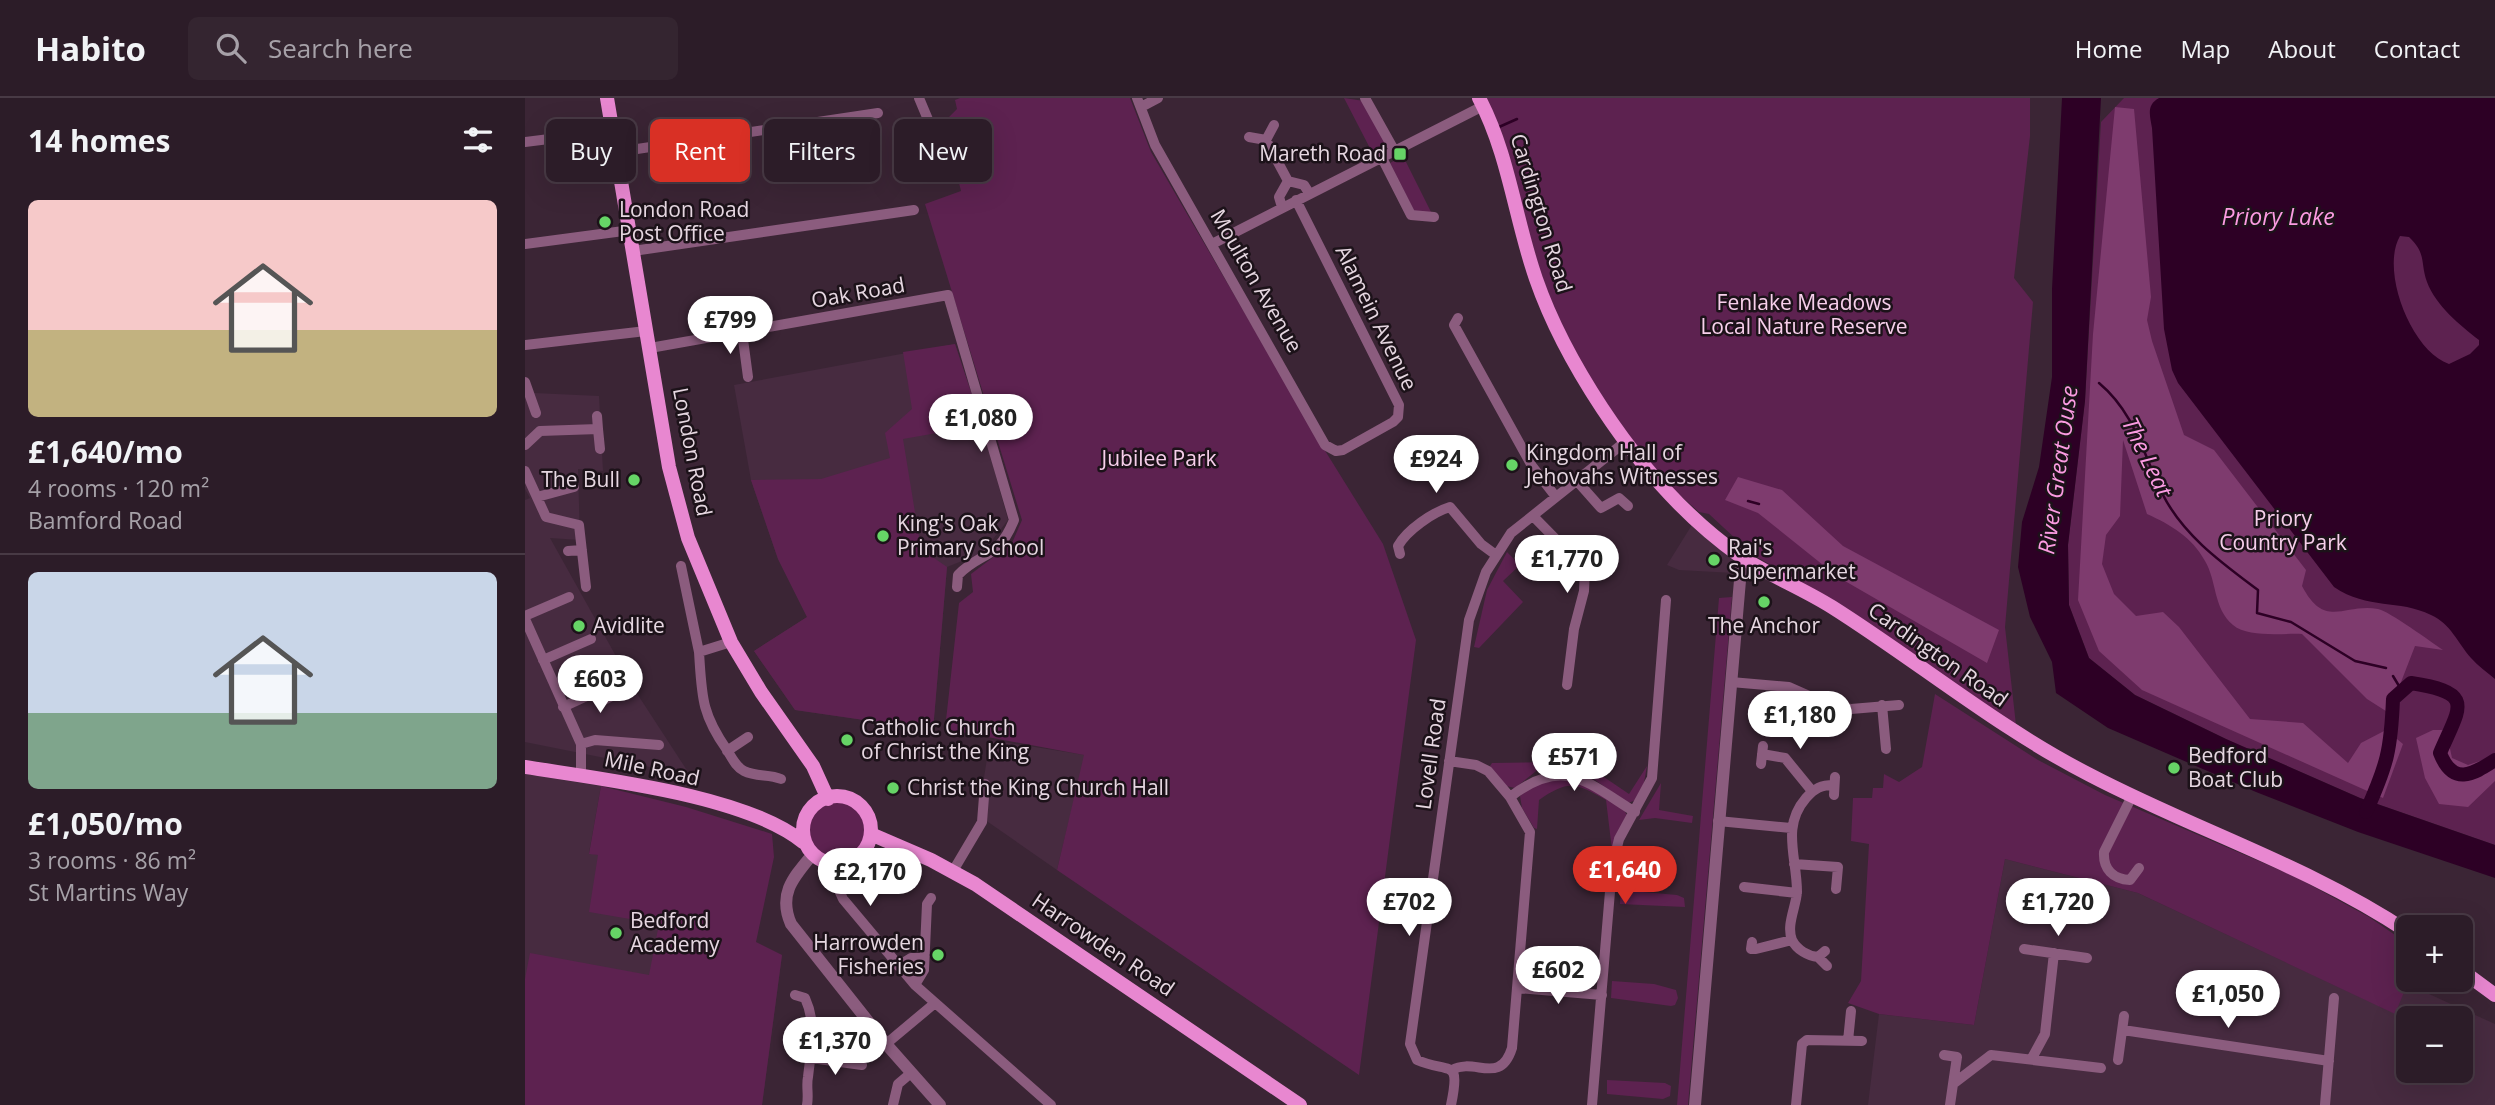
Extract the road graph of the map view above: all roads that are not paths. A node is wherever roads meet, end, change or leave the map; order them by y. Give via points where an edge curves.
1 (607, 98) edge
2 (919, 98) edge
3 (1158, 98) edge
4 (1365, 98) edge
5 (1139, 102) edge
6 (1481, 102) edge
7 (878, 113) dead end
8 (611, 119) edge
9 (928, 119) edge
10 (1274, 125) dead end
11 (1249, 137) dead end
12 (546, 139) edge
13 (1266, 140) junction
14 (525, 142) edge
15 (636, 149) edge
16 (1394, 150) junction
17 (1381, 156) junction
18 (1287, 181) junction
19 (622, 182) edge
20 (1309, 193) junction
21 (1296, 200) junction
22 (1282, 207) junction
23 (914, 210) dead end
24 (1434, 217) dead end
25 (631, 230) junction
26 (1214, 243) junction
27 (525, 244) edge
28 (633, 251) junction
29 (1452, 323) dead end
30 (646, 331) junction
31 (742, 332) junction
32 (525, 345) edge
33 (650, 348) junction
34 (748, 377) dead end
35 (525, 382) edge
36 (536, 413) dead end
37 (597, 416) dead end
38 (598, 429) junction
39 (1625, 442) junction
40 (525, 445) edge
41 (1325, 445) joint
42 (600, 449) dead end
43 (525, 471) edge
44 (1577, 481) junction
45 (574, 487) dead end
46 (537, 497) junction
47 (1556, 497) junction
48 (1628, 506) dead end
49 (1533, 516) junction
50 (582, 550) junction
51 (568, 551) dead end
52 (1400, 554) dead end
53 (1496, 555) junction
54 (1742, 557) junction
55 (681, 566) dead end
56 (586, 587) dead end
57 (957, 587) dead end
58 (569, 597) dead end
59 (1666, 600) dead end
60 (525, 618) edge
61 (591, 639) dead end
62 (731, 642) junction
63 (699, 652) junction
64 (543, 660) junction
65 (1731, 682) junction
66 (1567, 686) dead end
67 (623, 690) dead end
68 (1882, 705) junction
69 (1899, 705) dead end
70 (563, 707) junction
71 (748, 737) dead end
72 (581, 744) junction
73 (659, 745) dead end
74 (1886, 749) dead end
75 (727, 751) junction
76 (1762, 754) dead end
77 (1450, 761) junction
78 (525, 767) edge
79 (581, 775) junction
80 (781, 779) dead end
81 (985, 784) dead end
82 (1834, 786) dead end
83 (1812, 791) junction
84 (2132, 796) junction
85 (1510, 797) junction
86 (828, 799) junction
87 (1635, 812) junction
88 (805, 815) junction
89 (768, 821) junction
90 (1718, 821) junction
91 (1790, 828) junction
92 (873, 835) junction
93 (803, 842) junction
94 (812, 855) junction
95 (882, 860) dead end
96 (1794, 864) junction
97 (2139, 867) dead end
98 (953, 872) junction
99 (1744, 887) dead end
100 (1836, 889) dead end
101 (1797, 893) junction
102 (931, 898) dead end
103 (2396, 925) edge
104 (1792, 940) junction
105 (1752, 942) dead end
106 (2024, 948) dead end
107 (2054, 953) junction
108 (923, 958) junction
109 (2087, 958) dead end
110 (898, 966) junction
111 (1827, 966) dead end
112 (2473, 979) edge
113 (915, 985) junction
114 (1517, 988) junction
115 (803, 994) dead end
116 (1602, 995) junction
117 (2495, 995) edge
118 (2334, 999) dead end
119 (935, 1003) junction
120 (1851, 1011) dead end
121 (2125, 1016) dead end
122 (2123, 1030) junction
123 (1848, 1041) junction
124 (1862, 1041) dead end
125 (886, 1044) junction
126 (1944, 1055) dead end
127 (811, 1058) junction
128 (2032, 1058) junction
129 (2118, 1060) dead end
130 (2329, 1061) junction
131 (862, 1065) dead end
132 (2101, 1068) dead end
133 (1452, 1070) junction
134 (911, 1073) junction
135 (1953, 1084) junction
136 (807, 1105) edge
137 (893, 1105) edge
138 (940, 1105) edge
139 (1051, 1105) edge
140 (1300, 1105) edge
141 (1451, 1105) edge
142 (1592, 1105) edge
143 (1695, 1105) edge
144 (1796, 1105) edge
145 (1950, 1105) edge
146 (2325, 1105) edge

1 - 8 main road, London Road
2 - 9 street
3 - 5 street
4 - 16 street
5 - 26 street, Moulton Avenue via 1155,145
6 - 16 street
6 - 39 main road, Cardington Road via 1554,324
7 - 15 street
10 - 13 street
11 - 13 street
12 - 14 street
13 - 18 street
16 - 17 street
17 - 20 street
17 - 24 street via 1411,215
18 - 20 street via 1304,185
18 - 22 street via 1279,197
19 - 25 main road, London Road
20 - 21 street
21 - 22 street
21 - 41 street, Alamein Avenue via 1399,405 1393,422 1343,450
22 - 26 street
23 - 28 street
25 - 27 street
25 - 28 main road, London Road
26 - 41 street, Moulton Avenue
28 - 30 main road, London Road
29 - 47 street via 1532,466
30 - 32 street
30 - 33 main road, London Road
31 - 33 street, Oak Road
31 - 34 street
31 - 57 street, Oak Road via 948,295 1014,520 995,552 958,575
33 - 62 main road, London Road via 677,501 702,578
35 - 36 street
37 - 38 street
38 - 40 street via 540,431
38 - 42 street
39 - 44 street, Lovell Road
39 - 54 main road, Cardington Road via 1688,513
43 - 46 street
44 - 47 street, Lovell Road
44 - 48 street via 1601,508 1619,498
45 - 46 street
46 - 50 street via 546,517 579,525
47 - 49 street, Lovell Road
49 - 53 street, Lovell Road via 1511,533
49 - 66 street via 1585,569
50 - 51 street
50 - 56 street
52 - 53 street via 1402,538 1450,507
53 - 77 street, Lovell Road via 1476,594 1469,620
54 - 65 street
54 - 84 main road, Cardington Road via 1832,607 2010,729
55 - 63 street
58 - 60 street
59 - 87 street via 1652,778
60 - 64 street
61 - 64 street
62 - 63 street
62 - 86 main road, London Road via 813,766
63 - 75 street via 703,708
64 - 70 street
65 - 68 street via 1789,687 1851,709
65 - 90 street
67 - 70 street via 604,700 589,695
68 - 69 street
68 - 74 street
70 - 72 street
71 - 75 street
72 - 73 street via 595,740
72 - 79 street
75 - 80 street via 748,773
76 - 83 street via 1785,758
77 - 85 street via 1488,771
77 - 133 street, Lovell Road via 1410,1044 1417,1060
78 - 79 main road, Mile Road
79 - 89 main road, Mile Road
81 - 98 street via 982,822
82 - 83 street
83 - 91 street
84 - 97 street via 2103,861 2123,880 2130,880
84 - 103 main road, Cardington Road via 2295,869
85 - 87 street via 1547,775 1572,776
85 - 114 street via 1529,832
86 - 88 main road
86 - 92 main road via 842,798 859,805 870,819
87 - 116 street via 1619,839 1612,868
88 - 89 main road, Mile Road
88 - 93 main road via 800,827
89 - 93 main road, Mile Road
90 - 91 street
90 - 143 street
91 - 96 street
92 - 94 main road via 865,851 849,861 829,862
92 - 98 main road, Harrowden Road
93 - 94 main road
94 - 125 street via 788,887 788,918
95 - 110 street via 844,880 838,888
96 - 100 street via 1838,867
96 - 101 street
98 - 140 main road, Harrowden Road
99 - 101 street
101 - 104 street
102 - 108 street
104 - 105 street via 1756,949 1751,948
104 - 111 street via 1806,954 1822,954
106 - 107 street
107 - 109 street
107 - 128 street via 2045,1034
108 - 110 street via 911,958
108 - 113 street via 924,971
110 - 113 street
112 - 117 main road
113 - 119 street
114 - 116 street
114 - 133 street via 1512,1048 1504,1065
115 - 127 street via 811,1010
116 - 142 street
118 - 130 street
119 - 125 street
119 - 139 street
120 - 123 street
121 - 122 street
122 - 129 street
122 - 130 street
123 - 124 street
123 - 144 street via 1807,1040 1802,1044
125 - 134 street
126 - 135 street via 1957,1056
127 - 131 street
127 - 136 street
128 - 132 street
128 - 135 street via 1991,1055
130 - 146 street
133 - 141 street
134 - 137 street via 898,1084
134 - 138 street
135 - 145 street

